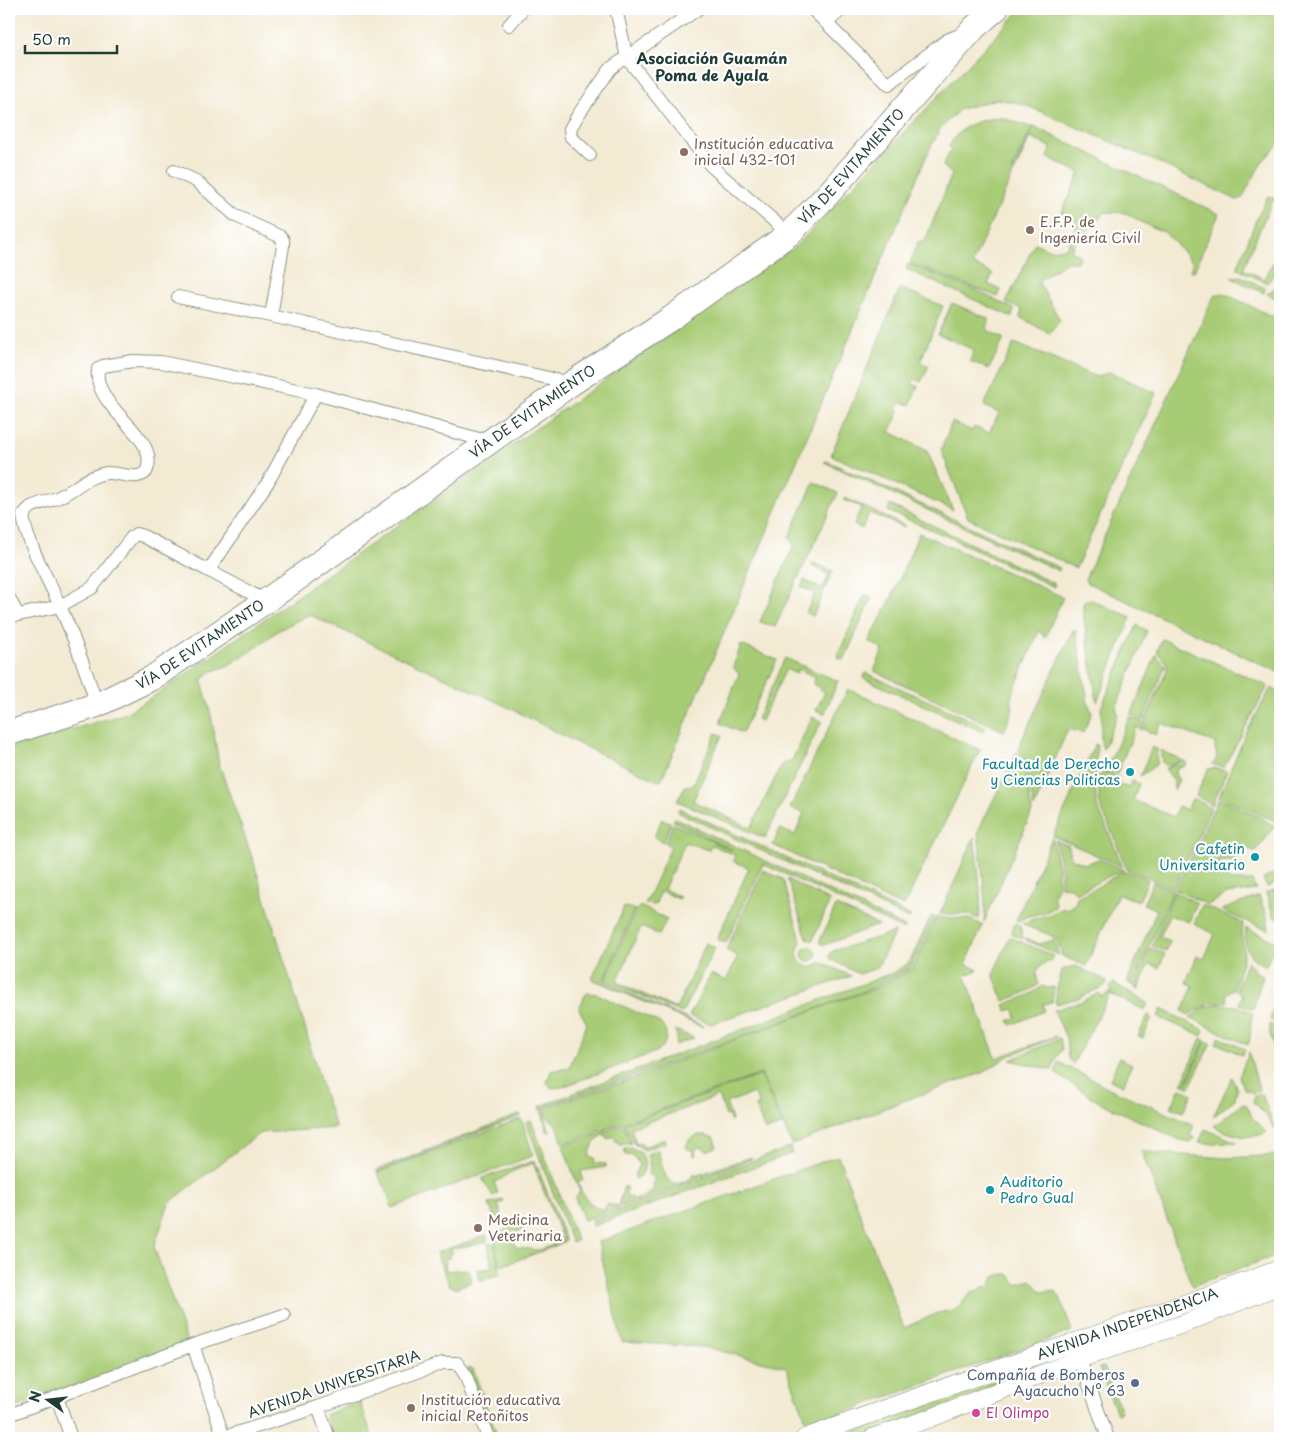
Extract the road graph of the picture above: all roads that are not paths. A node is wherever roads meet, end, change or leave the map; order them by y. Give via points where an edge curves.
1 (523, 9) edge
2 (616, 9) edge
3 (698, 9) edge
4 (812, 9) edge
5 (842, 9) edge
6 (996, 9) edge
7 (827, 23) junction
8 (509, 26) dead end
9 (975, 28) junction
10 (627, 58) junction
11 (590, 155) dead end
12 (174, 171) dead end
13 (789, 234) junction
14 (178, 297) dead end
15 (271, 316) junction
16 (572, 383) junction
17 (316, 394) junction
18 (490, 442) junction
19 (210, 570) junction
20 (9, 598) edge
21 (266, 601) junction
22 (60, 606) junction
23 (13, 616) edge
24 (97, 705) junction
25 (9, 733) edge
26 (1280, 1269) edge
27 (1280, 1285) edge
28 (284, 1314) dead end
29 (193, 1344) junction
30 (1076, 1351) junction
31 (922, 1396) junction
32 (57, 1397) junction
33 (318, 1407) junction
34 (9, 1415) edge
35 (931, 1418) junction
36 (833, 1433) edge
37 (71, 1438) edge
38 (223, 1438) edge
39 (330, 1438) edge
40 (488, 1438) edge
41 (805, 1438) edge
42 (872, 1438) edge
43 (1108, 1438) edge

1 - 8 street
2 - 10 street
3 - 10 street
4 - 7 street
5 - 7 street
6 - 9 highway, VÍA DE EVITAMIENTO
7 - 9 street via 889,84 946,40
9 - 13 highway, VÍA DE EVITAMIENTO
10 - 11 street via 611,68 570,129 571,137
10 - 13 street via 711,166
12 - 15 street via 196,181 236,216 281,237 283,246
13 - 16 highway, VÍA DE EVITAMIENTO via 670,319
14 - 15 street
15 - 16 street
16 - 18 highway, VÍA DE EVITAMIENTO
17 - 18 street
17 - 19 street via 268,482
17 - 22 street via 161,362 133,361 98,369 97,378 106,400 144,445 148,468 136,477 119,473 93,476 63,495 29,508 23,515 28,535
18 - 21 highway, VÍA DE EVITAMIENTO
19 - 21 street
19 - 22 street via 136,534 92,588
20 - 23 street
21 - 24 highway, VÍA DE EVITAMIENTO via 152,678
22 - 23 street
22 - 24 street via 84,663
24 - 25 highway, VÍA DE EVITAMIENTO
26 - 30 street, AVENIDA INDEPENDENCIA
27 - 30 street, AVENIDA INDEPENDENCIA via 1183,1324
28 - 29 street
29 - 32 street
29 - 38 street
30 - 31 street, AVENIDA INDEPENDENCIA
30 - 35 street, AVENIDA INDEPENDENCIA
30 - 43 street
31 - 35 street
31 - 36 street, AVENIDA INDEPENDENCIA
32 - 34 street
32 - 37 street
33 - 38 street, AVENIDA UNIVERSITARIA
33 - 39 street
33 - 40 street, AVENIDA UNIVERSITARIA via 443,1362 457,1363 465,1374
35 - 42 street, AVENIDA INDEPENDENCIA
36 - 41 street, AVENIDA INDEPENDENCIA

